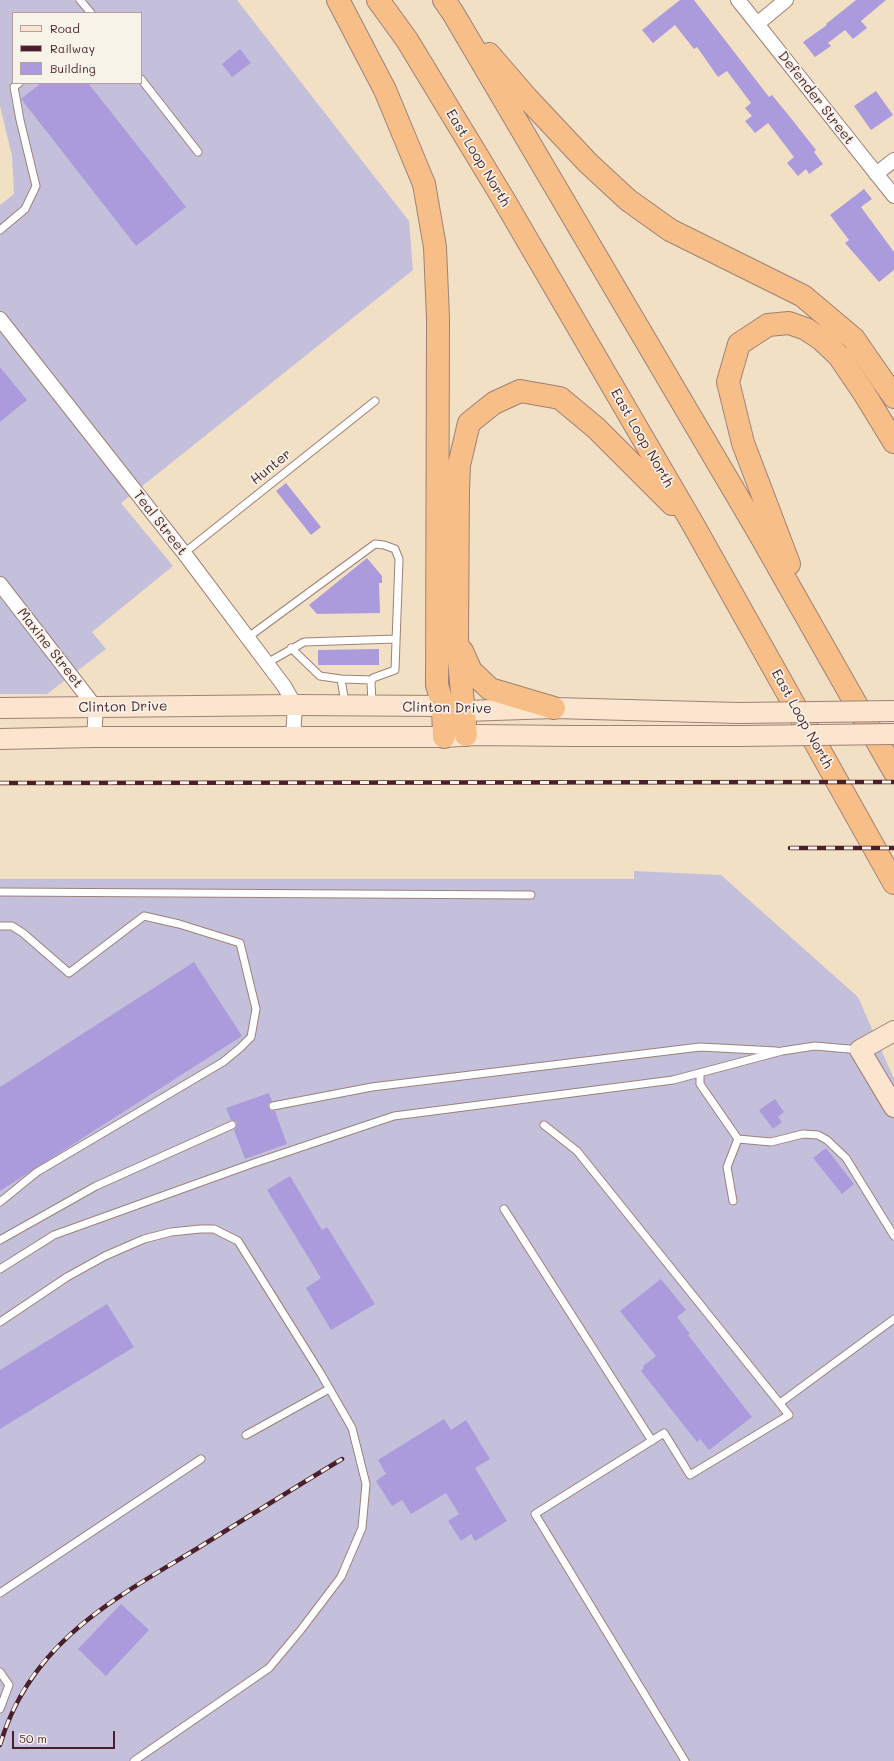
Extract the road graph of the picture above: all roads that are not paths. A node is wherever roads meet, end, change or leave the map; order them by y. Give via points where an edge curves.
1 (80, 0) edge
2 (338, 0) edge
3 (378, 0) edge
4 (738, 0) edge
5 (786, 0) edge
6 (448, 6) edge
7 (89, 12) edge
8 (757, 24) junction
9 (142, 79) edge
10 (18, 84) edge
11 (198, 152) dead end
12 (894, 160) edge
13 (876, 174) junction
14 (894, 196) edge
15 (0, 230) edge
16 (0, 319) edge
17 (894, 397) edge
18 (375, 401) dead end
19 (894, 442) edge
20 (694, 526) junction
21 (184, 554) junction
22 (0, 584) edge
23 (247, 638) junction
24 (817, 638) junction
25 (396, 639) junction
26 (457, 639) junction
27 (291, 648) junction
28 (267, 664) junction
29 (341, 679) junction
30 (372, 680) junction
31 (295, 705) junction
32 (345, 706) junction
33 (372, 706) junction
34 (443, 706) junction
35 (0, 708) edge
36 (96, 708) junction
37 (554, 708) junction
38 (465, 711) junction
39 (894, 711) edge
40 (894, 734) edge
41 (466, 735) junction
42 (94, 737) junction
43 (444, 737) junction
44 (293, 738) junction
45 (0, 739) edge
46 (894, 771) edge
47 (894, 883) edge
48 (0, 892) edge
49 (531, 894) dead end
50 (0, 926) edge
51 (894, 1031) edge
52 (860, 1050) junction
53 (782, 1051) junction
54 (700, 1073) junction
55 (274, 1106) dead end
56 (894, 1107) edge
57 (232, 1125) dead end
58 (544, 1125) dead end
59 (738, 1139) junction
60 (733, 1201) dead end
61 (0, 1202) edge
62 (504, 1209) dead end
63 (894, 1236) edge
64 (0, 1240) edge
65 (0, 1269) edge
66 (894, 1319) edge
67 (0, 1322) edge
68 (329, 1389) junction
69 (780, 1403) junction
70 (246, 1435) dead end
71 (652, 1441) junction
72 (201, 1459) dead end
73 (0, 1593) edge
74 (0, 1672) edge
75 (0, 1709) edge
76 (134, 1761) edge
77 (686, 1761) edge

1 - 7 lane
2 - 34 highway via 385,90 424,184 435,247 438,318 437,685
3 - 20 highway, East Loop North via 407,40 504,200
4 - 8 street, Defender Street
5 - 8 street
6 - 17 highway via 527,98 588,163 628,200 670,230 803,296 854,339
6 - 24 highway via 759,533
8 - 13 street, Defender Street
9 - 11 lane
10 - 15 lane via 14,87 15,94 36,186 25,210
12 - 13 street
13 - 14 street, Defender Street
16 - 21 street, Teal Street
18 - 21 lane, Hunter
19 - 24 highway via 838,356 821,339 806,329 789,322 768,325 739,344 728,382 743,443
20 - 26 highway via 596,428 560,398 520,391 494,403 469,423 459,465
20 - 47 highway, East Loop North
21 - 23 street, Teal Street
22 - 36 street, Maxine Street
23 - 25 lane via 376,544 395,549 399,559
23 - 28 street, Teal Street
24 - 46 highway
25 - 27 lane via 304,642
25 - 30 lane via 395,670
26 - 37 highway via 471,671 490,689
26 - 38 highway
27 - 28 lane
27 - 29 lane via 320,676
28 - 31 street, Teal Street
29 - 30 lane
29 - 32 lane
30 - 33 lane
31 - 32 main road, Clinton Drive
31 - 36 main road, Clinton Drive
31 - 44 street
32 - 33 main road, Clinton Drive
33 - 34 main road, Clinton Drive
34 - 38 main road, Clinton Drive
34 - 43 highway
35 - 36 main road, Clinton Drive
36 - 42 street
37 - 38 main road, Clinton Drive
37 - 39 main road, Clinton Drive, bridge via 738,713
38 - 41 highway
40 - 41 main road, Clinton Drive, bridge
41 - 43 main road, Clinton Drive
42 - 44 main road, Clinton Drive
42 - 45 main road, Clinton Drive
43 - 44 main road, Clinton Drive
48 - 49 lane
50 - 61 lane via 12,926 23,933 69,973 144,916 240,943 256,1009 251,1037 229,1057 37,1172
51 - 52 main road
52 - 53 lane via 815,1046
52 - 56 main road
53 - 54 lane
53 - 55 lane via 700,1047 372,1087
54 - 59 lane via 700,1084
54 - 65 lane via 673,1080 394,1116 54,1235
57 - 64 lane via 96,1186
58 - 69 lane via 577,1151
59 - 60 lane via 727,1167
59 - 63 lane via 771,1142 803,1134 818,1135 827,1140 846,1158
62 - 71 lane
66 - 69 lane
67 - 68 lane via 67,1277 105,1256 144,1239 171,1232 214,1229 238,1242
68 - 70 lane
68 - 76 lane via 352,1428 366,1484 362,1528 341,1577 269,1668
69 - 71 lane via 789,1415 690,1475 664,1433
71 - 77 lane via 535,1514
72 - 73 lane
74 - 75 lane via 9,1684

